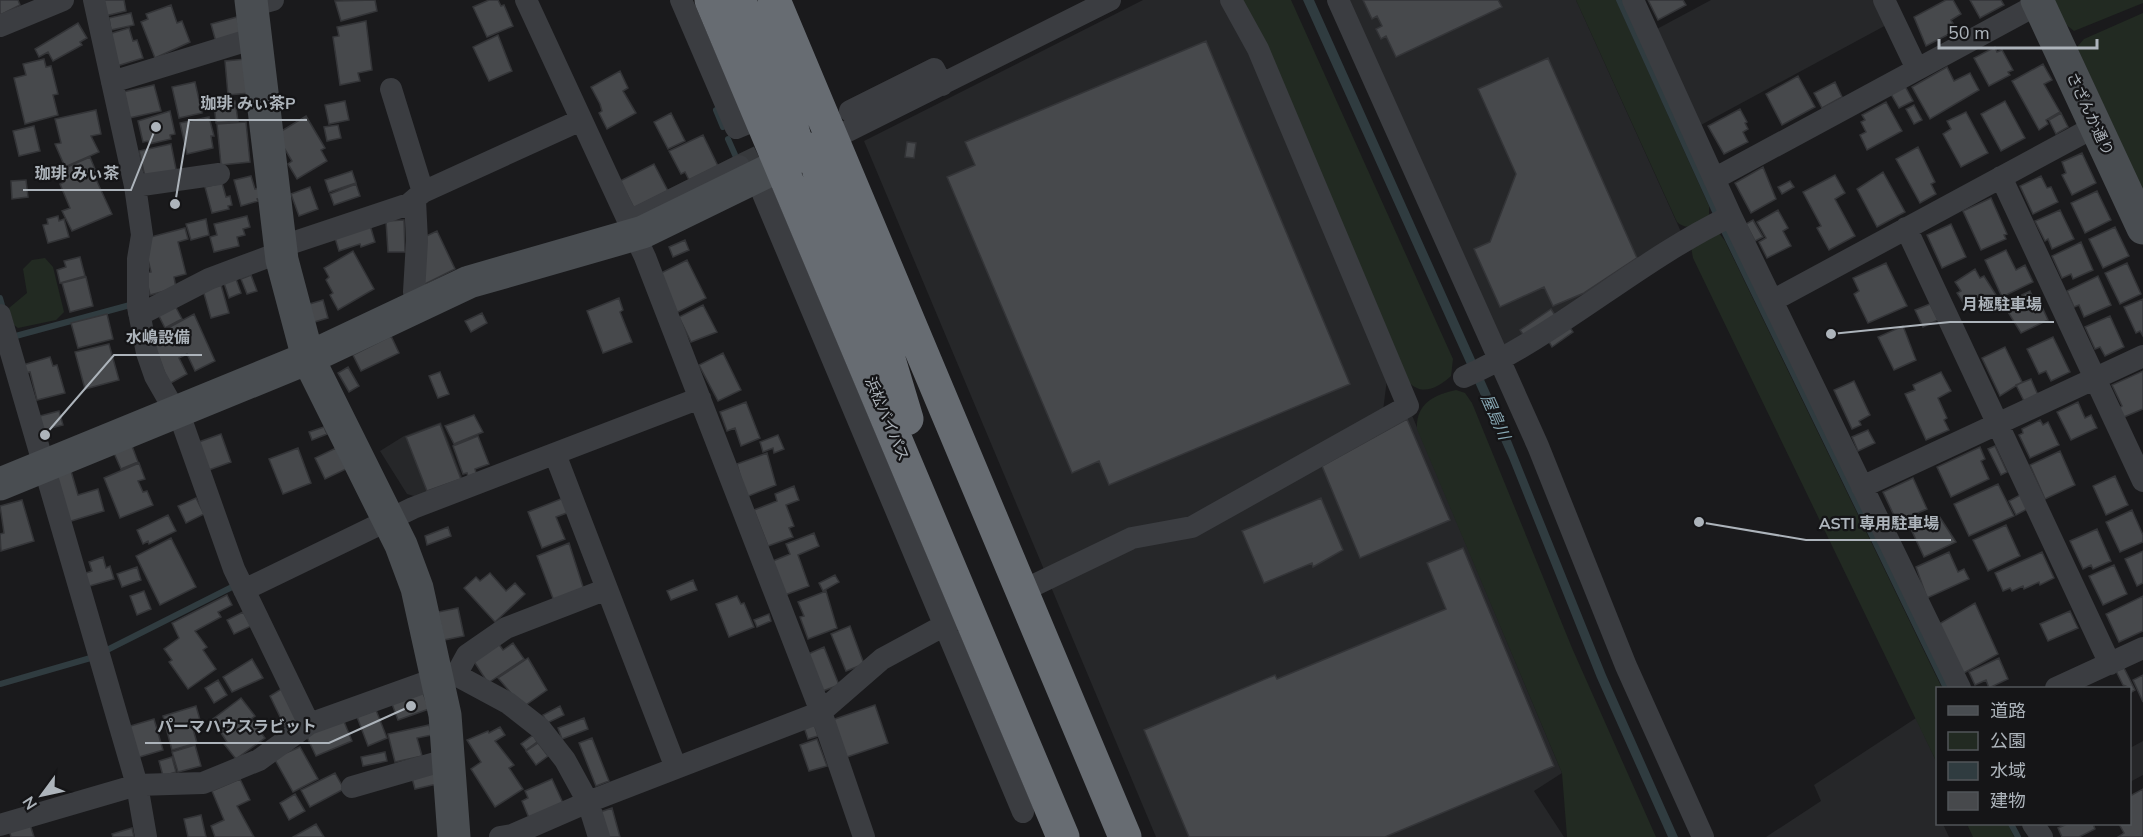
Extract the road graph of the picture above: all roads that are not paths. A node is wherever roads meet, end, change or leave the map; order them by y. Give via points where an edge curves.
1 (63, 0) edge
2 (94, 0) edge
3 (526, 0) edge
4 (681, 0) edge
5 (711, 0) edge
6 (739, 0) edge
7 (774, 0) edge
8 (1110, 0) edge
9 (1231, 0) edge
10 (1338, 0) edge
11 (1633, 0) edge
12 (1884, 0) edge
13 (259, 2) edge
14 (2038, 2) edge
15 (1084, 6) edge
16 (0, 26) edge
17 (258, 40) junction
18 (1917, 69) junction
19 (112, 82) junction
20 (942, 85) junction
21 (392, 89) dead end
22 (850, 111) dead end
23 (760, 118) junction
24 (581, 120) junction
25 (2096, 126) junction
26 (787, 159) junction
27 (219, 174) dead end
28 (2001, 177) junction
29 (1714, 179) junction
30 (135, 186) junction
31 (419, 196) junction
32 (1731, 216) junction
33 (1906, 228) junction
34 (2143, 228) edge
35 (631, 229) junction
36 (280, 250) junction
37 (1772, 301) junction
38 (420, 305) junction
39 (139, 313) junction
40 (0, 315) edge
41 (2143, 356) edge
42 (309, 358) junction
43 (1494, 364) junction
44 (1464, 377) dead end
45 (2095, 378) junction
46 (700, 398) junction
47 (176, 412) junction
48 (1998, 423) junction
49 (555, 454) junction
50 (44, 466) junction
51 (2143, 481) edge
52 (0, 484) edge
53 (1862, 487) junction
54 (389, 521) junction
55 (608, 589) junction
56 (244, 590) junction
57 (1022, 591) junction
58 (956, 619) junction
59 (2143, 648) edge
60 (2110, 664) junction
61 (447, 677) junction
62 (1960, 687) edge
63 (2058, 687) edge
64 (821, 712) junction
65 (309, 724) junction
66 (450, 761) junction
67 (676, 768) junction
68 (137, 785) junction
69 (352, 787) dead end
70 (588, 802) junction
71 (1023, 812) dead end
72 (0, 825) edge
73 (146, 837) edge
74 (454, 837) edge
75 (500, 837) edge
76 (599, 837) edge
77 (864, 837) edge
78 (1063, 837) edge
79 (1125, 837) edge
80 (1703, 837) edge

1 - 16 street
2 - 19 street
3 - 24 street
4 - 23 street via 736,128
5 - 23 highway, 浜松バイパス
6 - 26 highway via 790,120
7 - 26 highway, 浜松バイパス
8 - 15 street
9 - 57 street via 1258,49 1408,406 1192,527 1132,538
10 - 43 street
11 - 29 street
12 - 18 street
13 - 17 street
14 - 18 street
14 - 25 street, さざんか通り
15 - 20 street
17 - 19 street
17 - 36 street
18 - 29 street
19 - 30 street
20 - 22 street via 934,69
20 - 26 street
21 - 31 street
23 - 26 highway, 浜松バイパス
24 - 31 street
24 - 35 street
25 - 28 street
25 - 34 street, さざんか通り
26 - 35 street
26 - 57 highway, 浜松バイパス
26 - 58 street
26 - 58 highway, 浜松バイパス via 945,557
27 - 30 street
28 - 33 street
28 - 45 street
29 - 32 street
30 - 39 street via 142,235 137,283
31 - 36 street
31 - 38 street via 414,292
32 - 37 street
32 - 43 street via 1694,233
33 - 37 street
33 - 48 street
35 - 38 street via 492,274
35 - 46 street
36 - 39 street
36 - 42 street
37 - 53 street
38 - 42 street
39 - 47 street via 155,376
40 - 50 street
41 - 45 street
42 - 47 street
42 - 54 street
43 - 44 street
43 - 80 street via 1547,468 1626,666
45 - 48 street
45 - 51 street
46 - 49 street
46 - 64 street
47 - 50 street
47 - 56 street
48 - 53 street
48 - 60 street
49 - 54 street via 413,508
49 - 55 street
50 - 52 street
50 - 68 street
53 - 62 street
54 - 56 street
54 - 61 street
55 - 61 street via 506,628 467,655
55 - 67 street
56 - 65 street
57 - 79 highway, 浜松バイパス
58 - 64 street via 882,659
58 - 71 street
58 - 78 highway, 浜松バイパス
59 - 60 street
60 - 63 street
61 - 65 street
61 - 66 street
61 - 70 street via 508,703 540,728 565,760
64 - 67 street
64 - 77 street
65 - 68 street via 260,760 212,780
66 - 69 street
66 - 74 street
67 - 70 street
68 - 72 street
68 - 73 street
70 - 75 street
70 - 76 street

